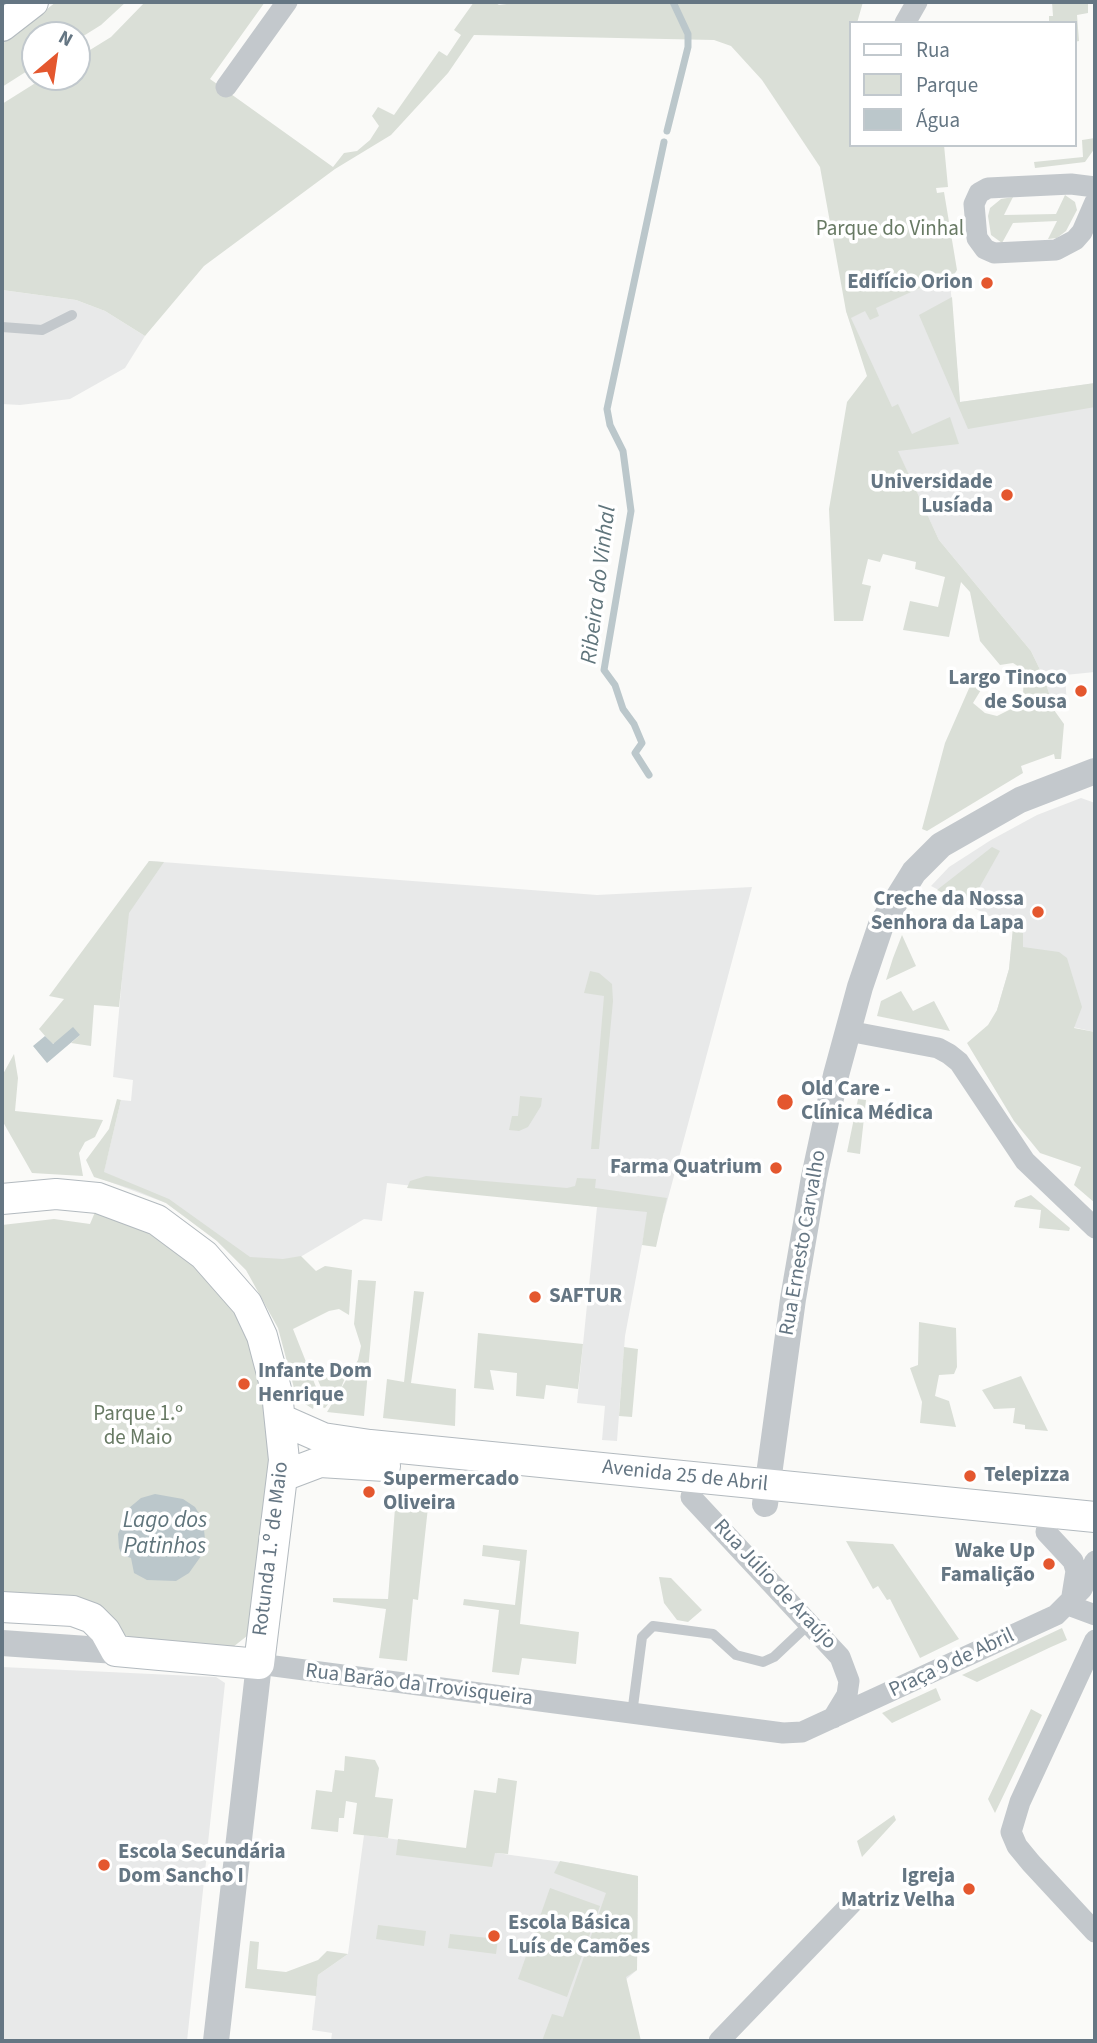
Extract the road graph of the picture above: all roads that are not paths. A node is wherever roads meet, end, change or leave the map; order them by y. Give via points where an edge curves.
1 (33, 2) edge
2 (287, 2) edge
3 (917, 2) edge
4 (906, 21) edge
5 (2, 26) edge
6 (226, 88) dead end
7 (1095, 187) edge
8 (1095, 202) edge
9 (72, 315) dead end
10 (2, 327) edge
11 (1095, 771) edge
12 (848, 1031) junction
13 (2, 1199) edge
14 (1095, 1228) edge
15 (280, 1419) junction
16 (370, 1455) junction
17 (458, 1464) junction
18 (283, 1476) junction
19 (766, 1494) junction
20 (691, 1497) junction
21 (1095, 1517) edge
22 (1046, 1532) junction
23 (1095, 1537) edge
24 (1095, 1561) edge
25 (1068, 1605) junction
26 (2, 1607) edge
27 (1095, 1615) edge
28 (810, 1623) junction
29 (1095, 1640) edge
30 (2, 1643) edge
31 (116, 1651) junction
32 (259, 1664) junction
33 (632, 1713) junction
34 (833, 1718) junction
35 (853, 1902) dead end
36 (1095, 1932) edge
37 (216, 2041) edge
38 (719, 2041) edge

1 - 5 main road
2 - 6 street
3 - 4 street
7 - 8 street via 988,188 974,204 977,238 994,253 1056,250 1076,240
9 - 10 lane via 42,330
11 - 12 street, Rua Ernesto Carvalho via 989,815 926,858 881,925
12 - 14 street via 949,1054 1025,1161
12 - 19 street, Rua Ernesto Carvalho via 799,1258
13 - 15 main road, Rotunda 1.º de Maio via 56,1194 98,1198 157,1220 183,1238 231,1282 247,1304 272,1366
15 - 16 main road, Avenida 25 de Abril
15 - 18 main road, Rotunda 1.º de Maio
16 - 17 main road, Avenida 25 de Abril
16 - 18 main road, Avenida 25 de Abril via 320,1462
17 - 19 main road, Avenida 25 de Abril
17 - 20 main road, Avenida 25 de Abril
18 - 32 main road, Rotunda 1.º de Maio
19 - 20 main road, Avenida 25 de Abril
19 - 21 main road, Avenida 25 de Abril
19 - 22 main road, Avenida 25 de Abril
20 - 28 street, Rua Júlio de Araújo
22 - 23 main road, Avenida 25 de Abril
22 - 25 street via 1063,1547 1076,1571
24 - 25 street, Praça 9 de Abril via 1082,1589
25 - 27 street
25 - 34 street, Praça 9 de Abril via 1044,1621
26 - 31 main road via 73,1611 92,1618
28 - 33 lane via 763,1662 736,1655 713,1634 653,1626 642,1637
28 - 34 street, Rua Júlio de Araújo via 846,1668 847,1695
29 - 36 street via 1012,1824 1014,1840 1031,1863
30 - 31 street, Rua Barão da Trovisqueira
31 - 32 main road, Rua Barão da Trovisqueira
32 - 33 street, Rua Barão da Trovisqueira
32 - 37 street
33 - 34 street, Rua Barão da Trovisqueira via 783,1733 802,1732
35 - 38 street

